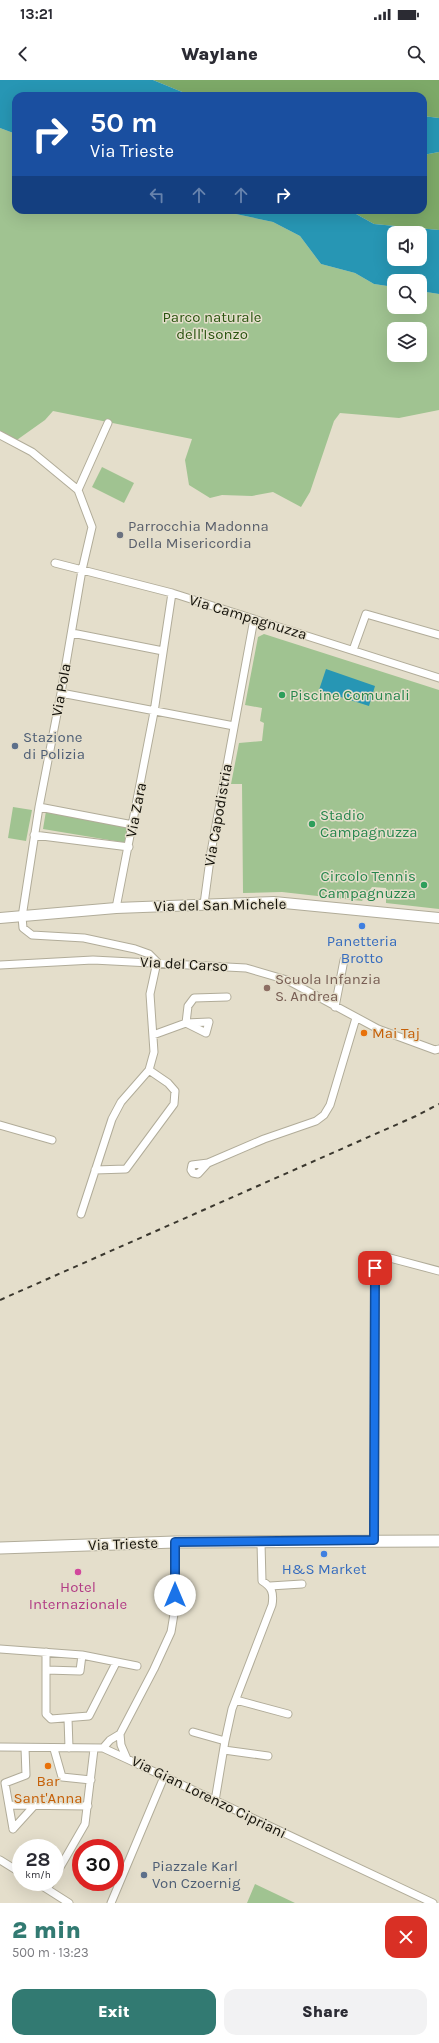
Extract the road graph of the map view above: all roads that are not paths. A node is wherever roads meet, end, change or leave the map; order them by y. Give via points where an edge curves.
1 (108, 423) dead end
2 (0, 435) edge
3 (78, 490) junction
4 (55, 563) dead end
5 (82, 570) junction
6 (172, 593) junction
7 (254, 619) junction
8 (72, 633) junction
9 (439, 635) edge
10 (353, 650) junction
11 (163, 651) junction
12 (439, 678) edge
13 (61, 693) junction
14 (154, 712) junction
15 (234, 726) junction
16 (39, 807) junction
17 (133, 825) junction
18 (34, 835) junction
19 (129, 847) junction
20 (204, 904) junction
21 (116, 908) junction
22 (22, 917) junction
23 (0, 918) edge
24 (439, 918) edge
25 (344, 960) dead end
26 (157, 962) junction
27 (0, 965) edge
28 (227, 997) dead end
29 (334, 1007) junction
30 (356, 1018) junction
31 (153, 1035) junction
32 (439, 1049) edge
33 (149, 1070) junction
34 (0, 1125) edge
35 (52, 1140) dead end
36 (208, 1163) dead end
37 (95, 1170) junction
38 (81, 1214) dead end
39 (439, 1271) edge
40 (374, 1540) junction
41 (439, 1541) edge
42 (175, 1542) junction
43 (261, 1543) junction
44 (0, 1548) edge
45 (302, 1584) dead end
46 (270, 1586) junction
47 (0, 1650) edge
48 (46, 1652) junction
49 (82, 1655) junction
50 (116, 1663) junction
51 (137, 1666) dead end
52 (46, 1670) junction
53 (236, 1700) junction
54 (288, 1714) dead end
55 (68, 1718) junction
56 (193, 1732) dead end
57 (120, 1734) junction
58 (224, 1741) junction
59 (0, 1747) edge
60 (25, 1748) junction
61 (69, 1748) junction
62 (103, 1748) junction
63 (54, 1749) junction
64 (94, 1749) junction
65 (224, 1750) junction
66 (268, 1756) dead end
67 (127, 1759) junction
68 (164, 1778) junction
69 (91, 1780) junction
70 (215, 1801) junction
71 (9, 1805) junction
72 (88, 1806) junction
73 (33, 1807) junction
74 (0, 1860) edge
75 (64, 1861) edge
76 (12, 1867) edge
77 (50, 1891) edge
78 (69, 1903) edge
79 (111, 1903) edge
80 (433, 1903) edge

1 - 3 street
2 - 3 street, Via Pola via 32,452
3 - 5 street, Via Pola via 92,527
4 - 5 street, Via Campagnuzza
5 - 6 street, Via Campagnuzza
5 - 8 street, Via Pola
6 - 7 street, Via Campagnuzza
6 - 11 street, Via Zara
7 - 10 street, Via Campagnuzza
7 - 15 street, Via Capodistria
8 - 11 street
8 - 13 street, Via Pola
9 - 10 street via 366,614
10 - 12 street, Via Campagnuzza
11 - 14 street, Via Zara
13 - 14 street
13 - 16 street, Via Pola
14 - 15 street
14 - 17 street, Via Zara
15 - 20 street, Via Capodistria
16 - 17 street
16 - 18 street, Via Pola
17 - 19 street, Via Zara
18 - 19 street
18 - 22 street, Via Pola
19 - 21 street, Via Zara
20 - 21 main road, Via del San Michele
20 - 24 main road, Via del San Michele via 274,902
21 - 22 main road, Via del San Michele
22 - 23 main road, Via del San Michele
22 - 26 street via 23,928 32,936 84,938 135,949 149,954
25 - 29 street
26 - 27 street, Via del Carso via 93,960
26 - 29 street, Via del Carso via 246,968 287,980
26 - 31 street via 150,994
28 - 31 street via 194,998 188,1006 186,1023
29 - 30 street, Via del Carso
30 - 32 street, Via del Carso via 378,1029 435,1050
30 - 36 street via 330,1105 324,1115 316,1121 264,1139
31 - 33 street via 154,1052
33 - 37 street via 122,1102 112,1119
33 - 37 street via 168,1083 175,1092 174,1104 126,1169
34 - 35 street
37 - 38 street
39 - 40 street via 390,1258 379,1260 375,1268
40 - 41 main road, Via Trieste
40 - 43 main road, Via Trieste
42 - 43 main road, Via Trieste
42 - 44 main road, Via Trieste
42 - 57 street via 175,1608 171,1632
43 - 46 street via 262,1581
45 - 46 street
46 - 53 street via 273,1595 272,1605
47 - 48 street
48 - 49 street
48 - 52 street
49 - 50 street
49 - 52 street via 80,1671
50 - 51 street
50 - 55 street via 89,1716
52 - 55 street via 46,1714 51,1719
53 - 54 street
53 - 58 street
55 - 61 street
56 - 58 street
57 - 62 street
57 - 67 street, Via Gian Lorenzo Cipriani via 121,1745
58 - 65 street
59 - 60 street
60 - 63 street
60 - 71 street via 26,1775 6,1783
61 - 63 street
61 - 64 street
62 - 64 street
62 - 67 street
63 - 69 street via 62,1777
64 - 69 street
65 - 66 street
65 - 70 street
67 - 68 street, Via Gian Lorenzo Cipriani
68 - 70 street, Via Gian Lorenzo Cipriani
68 - 79 street
69 - 72 street
70 - 80 street, Via Gian Lorenzo Cipriani
71 - 73 street
71 - 73 street via 13,1829
72 - 73 street
72 - 75 street via 86,1824
74 - 76 street
77 - 78 street

